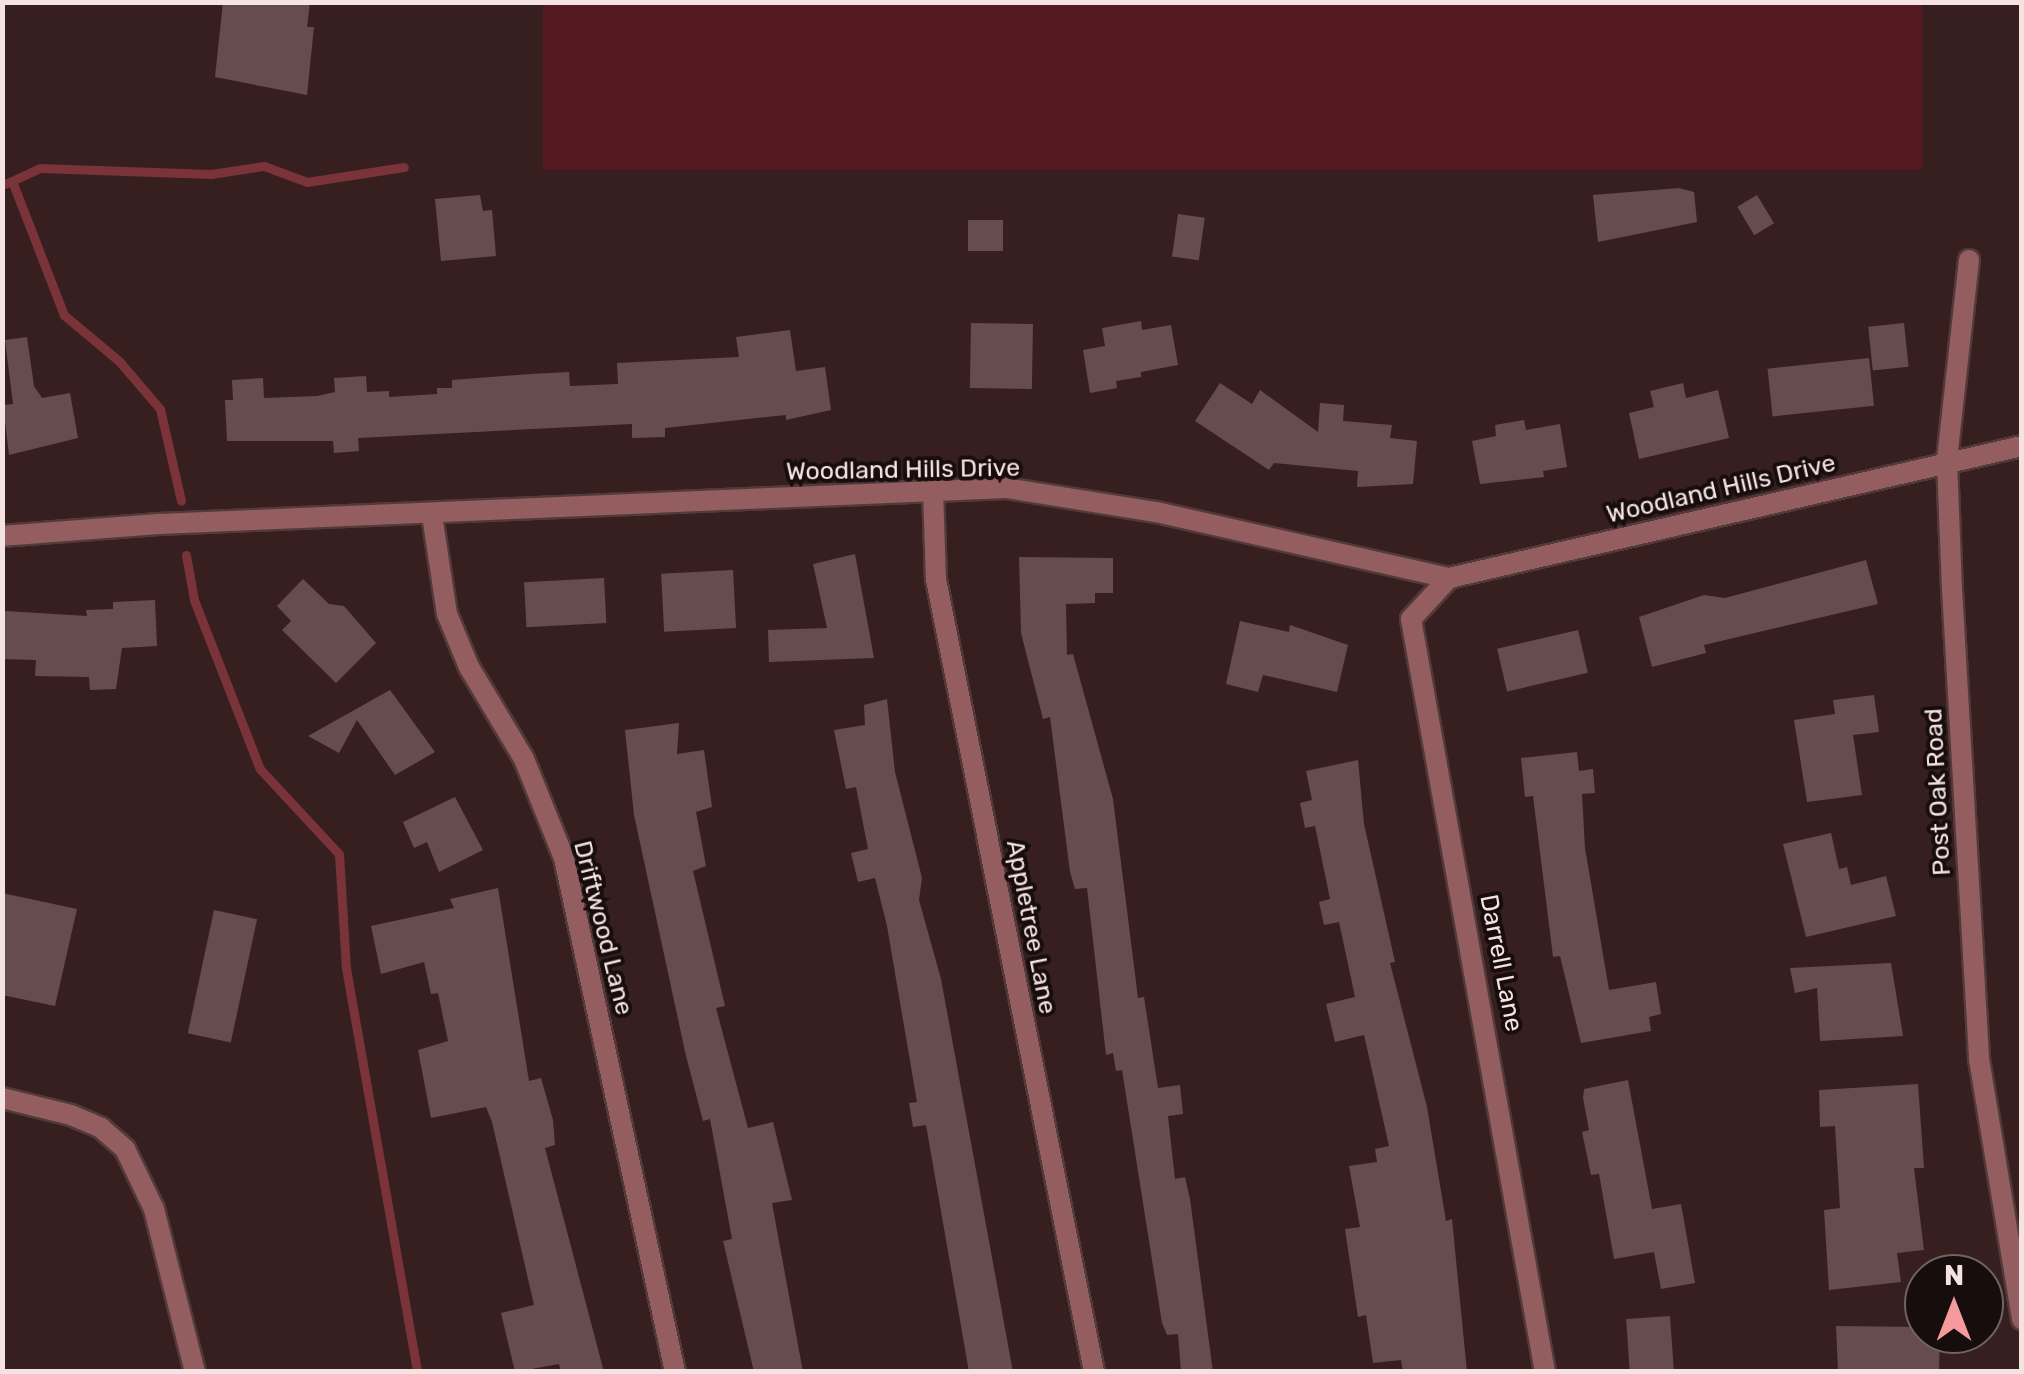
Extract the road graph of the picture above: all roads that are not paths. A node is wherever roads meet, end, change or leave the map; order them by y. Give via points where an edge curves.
1 (1970, 260) dead end
2 (2022, 446) edge
3 (1947, 460) junction
4 (934, 490) junction
5 (432, 516) junction
6 (2, 536) edge
7 (1449, 578) junction
8 (2, 1098) edge
9 (2022, 1319) edge
10 (195, 1372) edge
11 (675, 1372) edge
12 (1094, 1372) edge
13 (1545, 1372) edge

1 - 3 street, Post Oak Road
2 - 3 street, Woodland Hills Drive
3 - 7 street, Woodland Hills Drive
3 - 9 street, Post Oak Road via 1978,1060
4 - 5 street, Woodland Hills Drive
4 - 7 street, Woodland Hills Drive via 1006,488 1079,498
4 - 12 street, Appletree Lane via 936,579
5 - 6 street, Woodland Hills Drive
5 - 11 street, Driftwood Lane via 447,614 469,667 524,759 564,858
7 - 13 street, Darrell Lane via 1411,619
8 - 10 street via 102,1128 125,1150 154,1209

